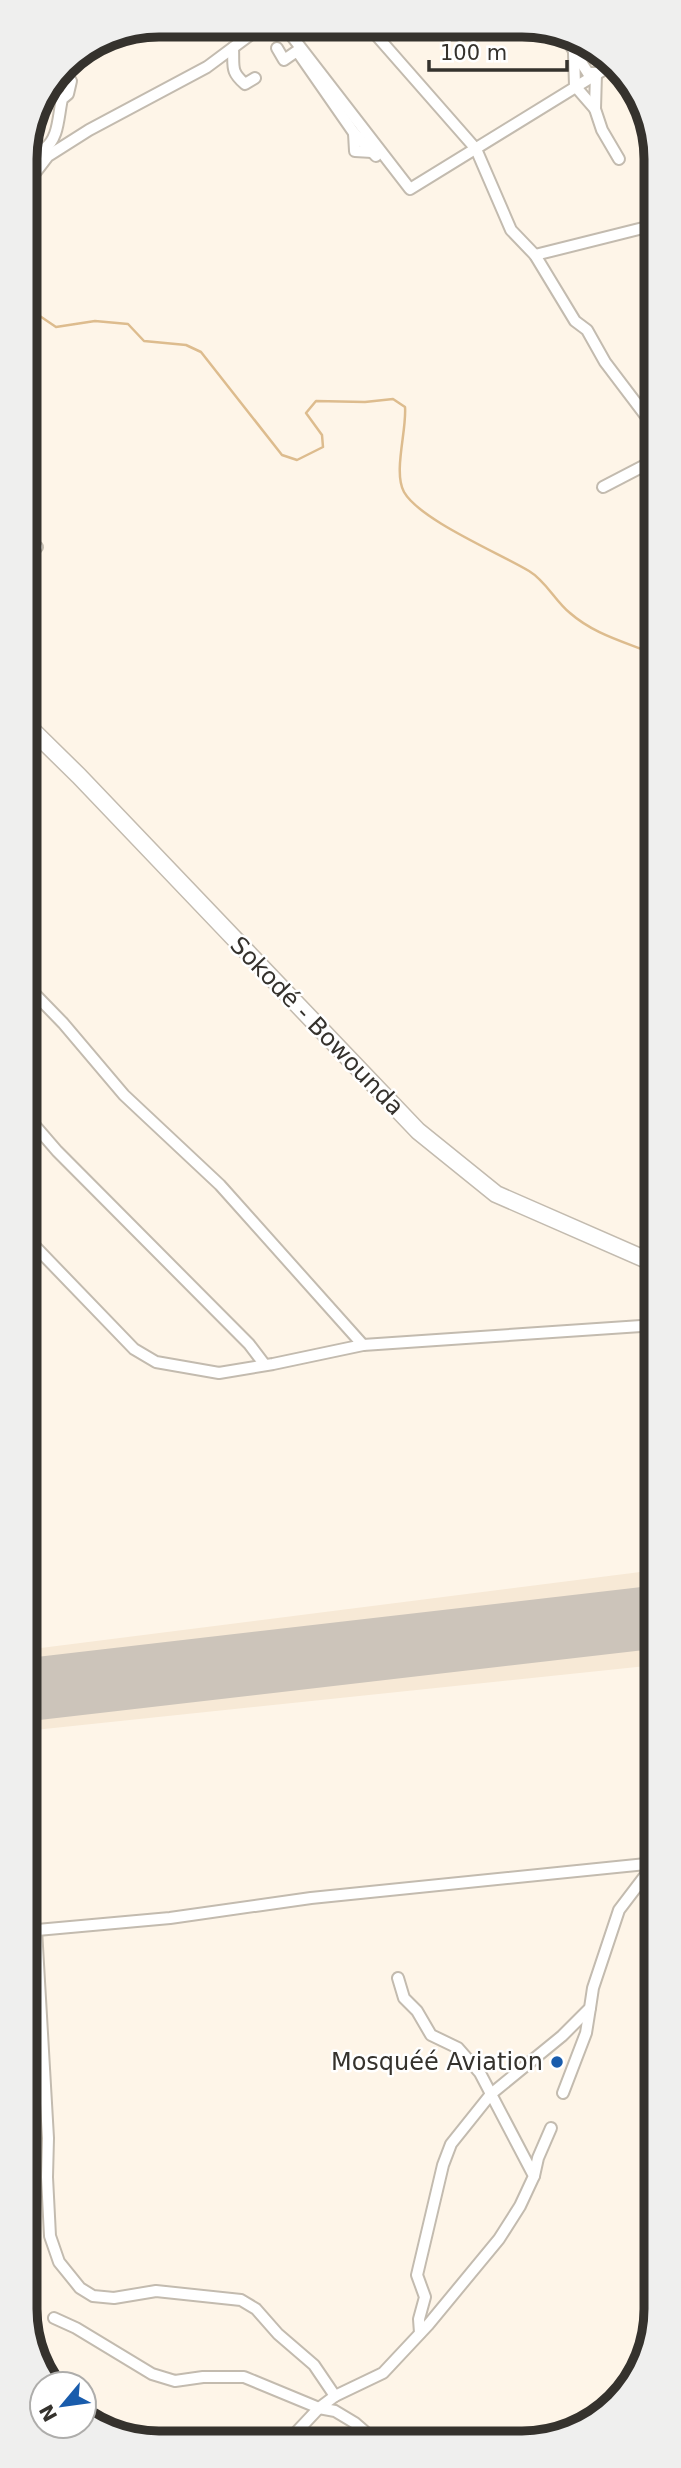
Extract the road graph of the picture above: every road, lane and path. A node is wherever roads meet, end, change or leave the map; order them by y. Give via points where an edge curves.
1 (248, 37) edge
2 (292, 37) edge
3 (378, 37) edge
4 (570, 47) edge
5 (233, 48) junction
6 (277, 48) dead end
7 (574, 53) junction
8 (604, 69) edge
9 (596, 73) junction
10 (68, 77) edge
11 (255, 78) dead end
12 (575, 86) junction
13 (595, 109) junction
14 (476, 149) junction
15 (619, 159) dead end
16 (42, 163) junction
17 (37, 170) edge
18 (395, 170) junction
19 (644, 228) edge
20 (535, 255) junction
21 (644, 413) edge
22 (644, 466) edge
23 (603, 486) dead end
24 (37, 735) edge
25 (37, 996) edge
26 (37, 1128) edge
27 (37, 1248) edge
28 (644, 1259) edge
29 (644, 1326) edge
30 (363, 1345) junction
31 (265, 1365) junction
32 (644, 1865) edge
33 (644, 1878) edge
34 (37, 1929) edge
35 (398, 1978) dead end
36 (37, 2003) edge
37 (590, 2008) junction
38 (563, 2093) dead end
39 (491, 2094) junction
40 (551, 2128) dead end
41 (534, 2176) junction
42 (54, 2318) dead end
43 (420, 2333) junction
44 (335, 2396) junction
45 (319, 2409) junction
46 (298, 2431) edge
47 (364, 2431) edge

1 - 5 street
2 - 18 street
3 - 14 street
4 - 7 street
5 - 11 street via 234,75 245,85
5 - 16 street via 207,67 89,130
6 - 18 street via 284,60 297,51 354,133
7 - 9 street via 588,73
7 - 12 street
8 - 9 street
9 - 12 street
9 - 13 street
10 - 16 street via 68,94 62,99 54,138 44,149
12 - 13 street
12 - 14 street
13 - 15 street
14 - 18 street via 410,189
14 - 20 street via 511,230
16 - 17 street
19 - 20 street
20 - 21 street via 575,321 587,330
22 - 23 street
24 - 28 main road, Sokodé - Bowounda via 418,1131 496,1194
25 - 30 street via 124,1094 220,1185
26 - 31 street
27 - 31 street via 134,1349 156,1362 219,1373
29 - 30 street
30 - 31 street
32 - 34 street
33 - 37 street via 619,1910
35 - 39 street via 404,1998 431,2035 458,2048
36 - 44 street via 50,2236 59,2262 80,2288 93,2296 114,2298 156,2291 241,2300 314,2365
37 - 38 street via 586,2033
37 - 39 street
39 - 41 street
39 - 43 street via 451,2144 443,2165 417,2275 425,2297
40 - 41 street
41 - 43 street via 499,2239
42 - 45 street via 163,2378 244,2377
43 - 44 street via 383,2373
44 - 45 street
45 - 46 street
45 - 47 street via 335,2411

